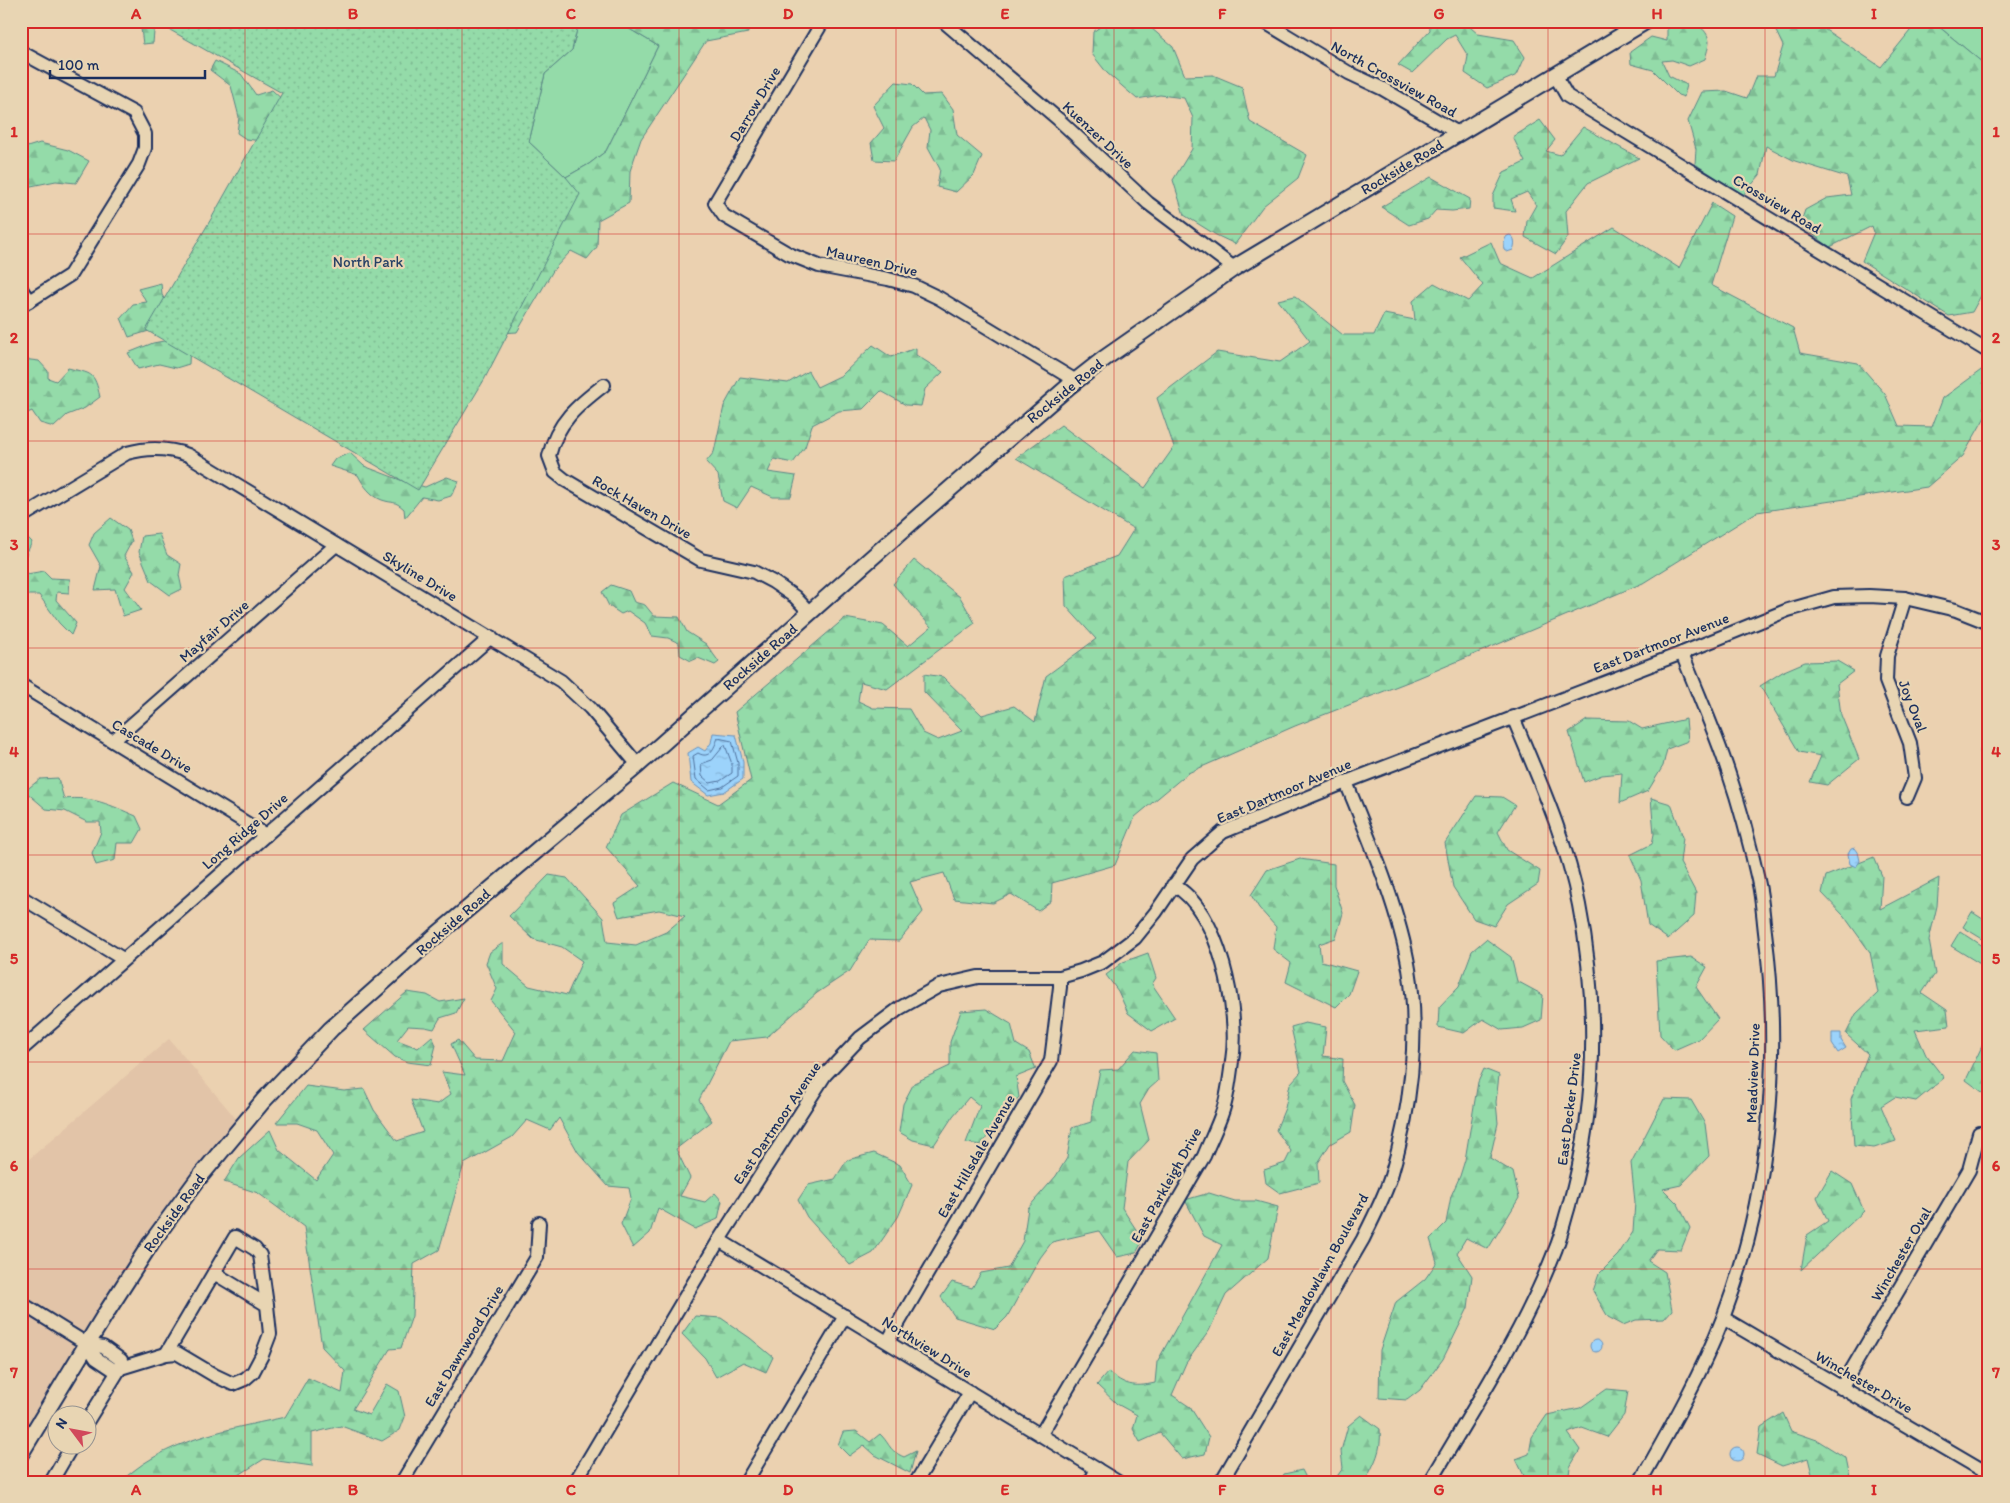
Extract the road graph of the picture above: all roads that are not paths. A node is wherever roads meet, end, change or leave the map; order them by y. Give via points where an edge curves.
1 (823, 21) edge
2 (943, 21) edge
3 (1263, 21) edge
4 (1646, 21) edge
5 (21, 52) edge
6 (1556, 77) junction
7 (1458, 133) junction
8 (715, 203) joint
9 (1234, 268) junction
10 (21, 289) edge
11 (25, 304) edge
12 (1989, 352) edge
13 (1076, 381) junction
14 (604, 385) dead end
15 (21, 517) edge
16 (336, 545) junction
17 (1905, 598) junction
18 (810, 613) junction
19 (1989, 623) edge
20 (491, 637) junction
21 (1682, 653) junction
22 (21, 685) edge
23 (1513, 716) junction
24 (113, 741) junction
25 (638, 765) junction
26 (1346, 782) junction
27 (1907, 797) dead end
28 (266, 834) junction
29 (1173, 885) junction
30 (21, 897) edge
31 (123, 959) junction
32 (1060, 977) junction
33 (21, 1050) edge
34 (1980, 1133) dead end
35 (539, 1223) dead end
36 (719, 1240) junction
37 (214, 1274) junction
38 (21, 1303) edge
39 (267, 1305) junction
40 (845, 1316) junction
41 (1723, 1318) junction
42 (888, 1341) junction
43 (87, 1344) junction
44 (166, 1354) junction
45 (120, 1368) junction
46 (1841, 1388) junction
47 (970, 1392) junction
48 (97, 1406) edge
49 (1041, 1434) junction
50 (21, 1453) edge
51 (66, 1456) edge
52 (1097, 1469) junction
53 (1988, 1473) edge
54 (51, 1482) edge
55 (402, 1482) edge
56 (575, 1482) edge
57 (746, 1482) edge
58 (916, 1482) edge
59 (1090, 1482) edge
60 (1118, 1482) edge
61 (1221, 1482) edge
62 (1430, 1482) edge
63 (1641, 1482) edge

1 - 8 street, Darrow Drive
2 - 9 street, Kuenzer Drive via 1058,119 1148,203
3 - 7 street, North Crossview Road via 1348,73 1383,89
4 - 6 main road, Rockside Road
5 - 11 street via 134,113 145,134 145,148 139,164 70,275
6 - 7 main road, Rockside Road
6 - 12 street, Crossview Road via 1571,99
7 - 9 main road, Rockside Road
8 - 13 street, Maureen Drive via 724,216 789,254 826,268 914,286 939,298
9 - 13 main road, Rockside Road
10 - 11 street
13 - 18 main road, Rockside Road
14 - 18 street, Rock Haven Drive via 576,406 557,435 549,456 554,472 701,560 754,572 773,582 795,597
15 - 16 street, Skyline Drive via 127,453 161,448 188,455
16 - 20 street, Skyline Drive
16 - 24 street, Mayfair Drive
17 - 19 street, East Dartmoor Avenue via 1956,610
17 - 21 street, East Dartmoor Avenue via 1834,597 1788,610
17 - 27 street, Joy Oval via 1887,656 1886,681 1910,743 1915,778
18 - 25 main road, Rockside Road
20 - 25 street, Skyline Drive via 577,694
20 - 28 street, Long Ridge Drive
21 - 23 street, East Dartmoor Avenue
21 - 41 street, Meadview Drive via 1728,771 1759,882 1771,978 1772,1070 1767,1136 1743,1256
22 - 24 street, Cascade Drive
23 - 26 street, East Dartmoor Avenue
23 - 62 street, East Decker Drive via 1558,829 1579,904 1591,978 1593,1023 1587,1122 1578,1176 1557,1247 1525,1320
24 - 28 street, Cascade Drive
25 - 43 main road, Rockside Road via 335,1026 270,1094 198,1178 151,1243
26 - 29 street, East Dartmoor Avenue via 1223,832 1192,858
26 - 61 street, East Meadowlawn Boulevard via 1397,918 1409,970 1413,1025 1407,1111 1391,1176 1363,1239
28 - 31 street, Long Ridge Drive
29 - 32 street, East Dartmoor Avenue via 1135,938 1103,962
29 - 49 street, East Parkleigh Drive via 1185,891 1199,907 1214,938 1226,976 1234,1019 1233,1060 1223,1109 1204,1156
30 - 31 street
31 - 33 street, Long Ridge Drive
32 - 36 street, East Dartmoor Avenue via 978,977 939,986 900,1008 860,1038 825,1075
32 - 42 street, East Hillsdale Avenue via 1051,1060
34 - 46 street, Winchester Oval via 1969,1170
35 - 55 street, East Dawnwood Drive via 537,1257
36 - 40 street, Northview Drive
36 - 56 street, East Dartmoor Avenue
37 - 39 street
37 - 39 street via 235,1237 260,1255
37 - 44 street
38 - 43 street
39 - 44 street via 270,1334 253,1372 245,1379 233,1384 177,1353
40 - 42 street, Northview Drive
40 - 57 street
41 - 46 street, Winchester Drive
41 - 63 street, Meadview Drive via 1686,1400
42 - 47 street, Northview Drive
43 - 45 street via 102,1347 121,1360
43 - 50 main road, Rockside Road
44 - 45 street
45 - 48 street
46 - 53 street, Winchester Drive
47 - 49 street, Northview Drive
47 - 58 street
49 - 52 street, Northview Drive
51 - 54 street
52 - 59 street
52 - 60 street, Northview Drive

